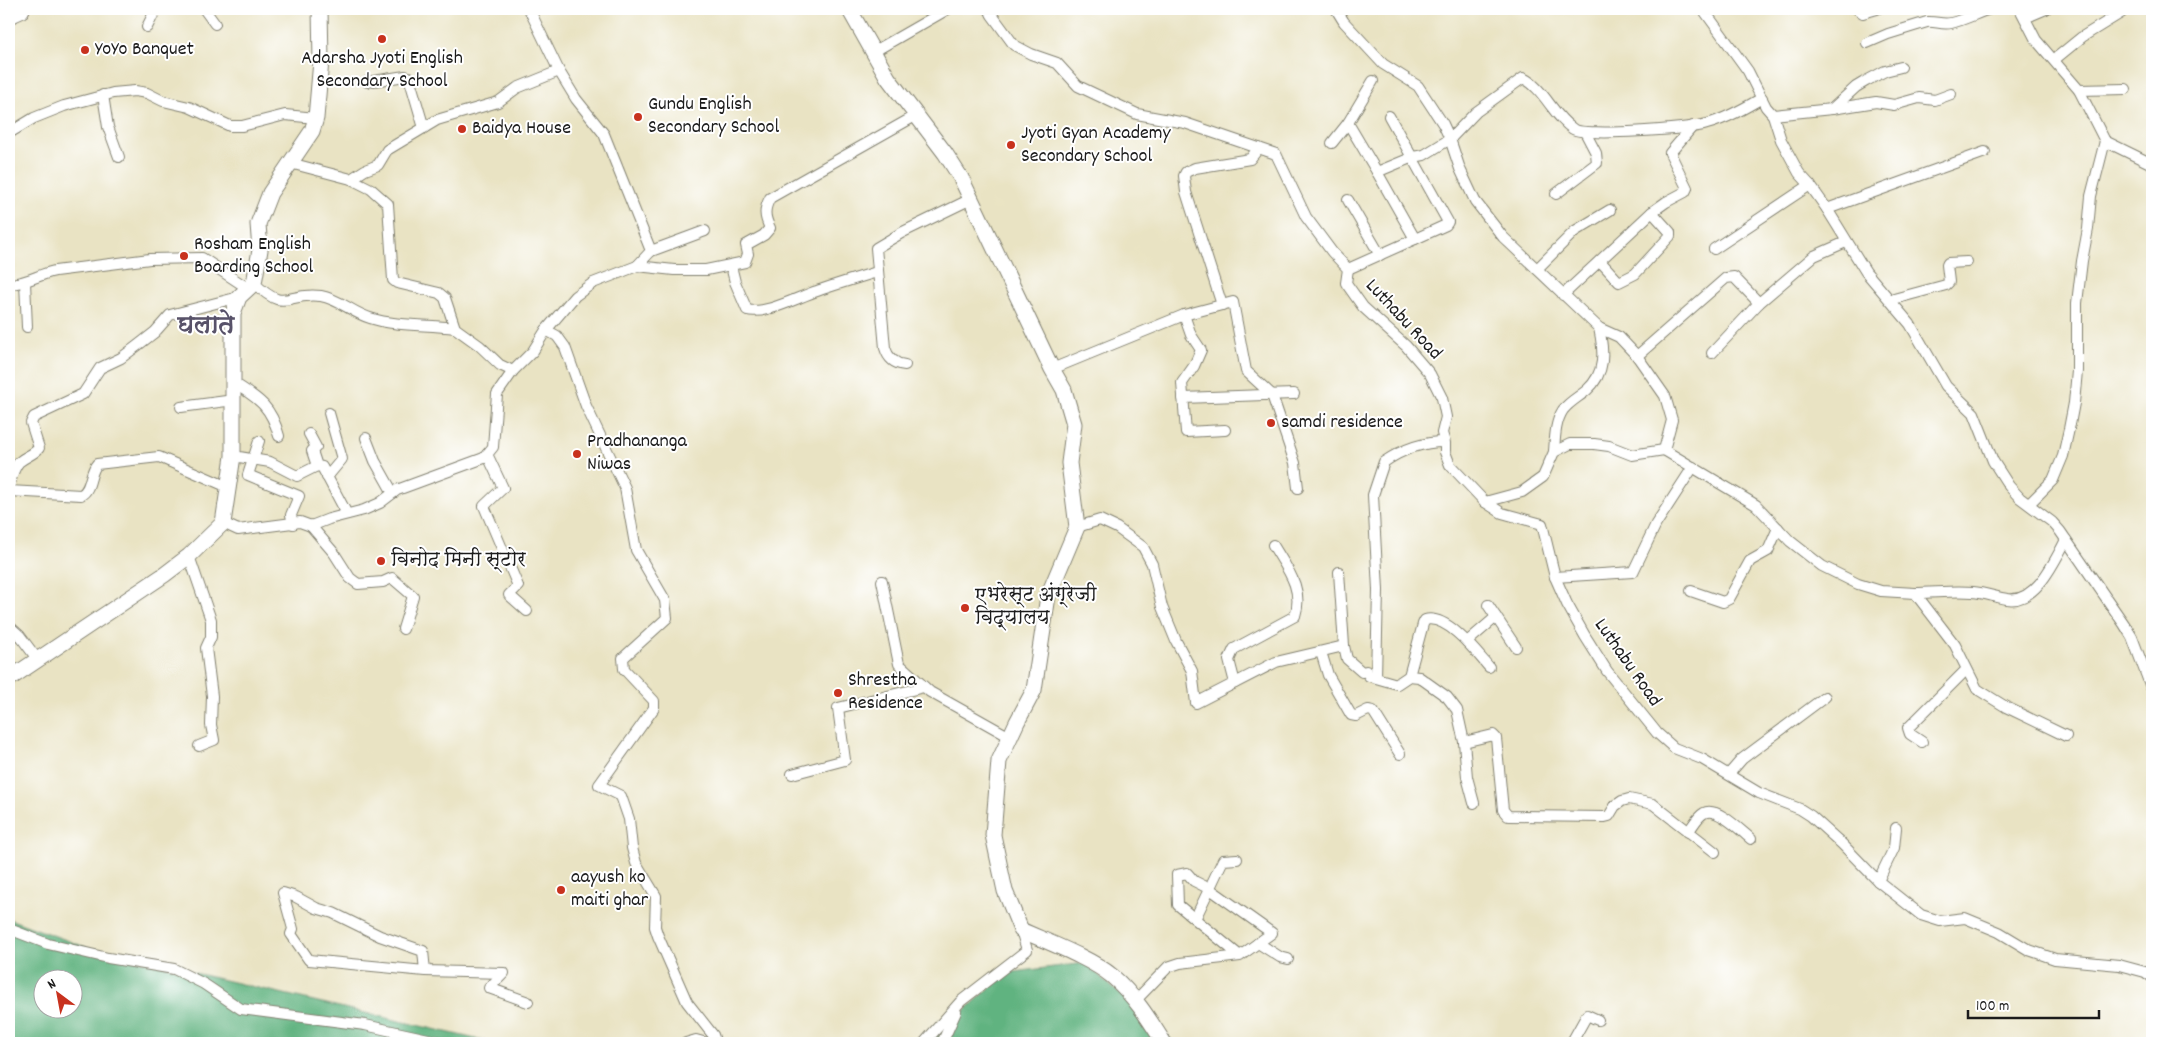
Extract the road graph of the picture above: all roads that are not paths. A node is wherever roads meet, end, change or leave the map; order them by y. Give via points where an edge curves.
1 (20, 9) edge
2 (156, 9) edge
3 (204, 9) edge
4 (320, 9) edge
5 (529, 9) edge
6 (849, 9) edge
7 (948, 9) edge
8 (989, 9) edge
9 (1336, 9) edge
10 (1703, 9) edge
11 (1857, 9) edge
12 (1877, 9) edge
13 (1990, 9) edge
14 (2046, 9) edge
15 (2023, 13) edge
16 (2121, 13) dead end
17 (9, 14) edge
18 (215, 24) dead end
19 (147, 26) dead end
20 (1867, 43) dead end
21 (873, 52) junction
22 (2054, 60) junction
23 (1901, 67) dead end
24 (559, 71) junction
25 (1373, 81) dead end
26 (367, 82) dead end
27 (2126, 89) dead end
28 (2079, 90) junction
29 (1951, 94) dead end
30 (103, 96) junction
31 (1762, 98) junction
32 (1832, 109) junction
33 (917, 115) junction
34 (1773, 115) junction
35 (1389, 116) dead end
36 (316, 118) junction
37 (1348, 123) junction
38 (1693, 126) junction
39 (424, 128) junction
40 (1585, 132) junction
41 (9, 133) edge
42 (1450, 139) junction
43 (2105, 141) junction
44 (1332, 143) dead end
45 (1258, 148) junction
46 (1985, 152) dead end
47 (119, 157) dead end
48 (1413, 157) junction
49 (290, 164) junction
50 (2152, 164) edge
51 (1377, 172) junction
52 (351, 179) junction
53 (1810, 185) junction
54 (1556, 194) dead end
55 (971, 199) junction
56 (1348, 200) dead end
57 (1827, 209) junction
58 (1610, 210) dead end
59 (1652, 212) junction
60 (705, 231) dead end
61 (1415, 239) junction
62 (1846, 242) junction
63 (1714, 249) dead end
64 (651, 251) junction
65 (1380, 255) junction
66 (1600, 261) junction
67 (1967, 262) dead end
68 (637, 266) junction
69 (731, 266) junction
70 (1348, 269) junction
71 (1537, 269) junction
72 (877, 272) junction
73 (25, 282) junction
74 (9, 284) edge
75 (247, 289) junction
76 (1563, 295) junction
77 (1890, 300) junction
78 (1759, 303) junction
79 (1222, 305) junction
80 (1184, 315) junction
81 (28, 327) dead end
82 (455, 328) junction
83 (1599, 328) junction
84 (546, 330) junction
85 (1712, 353) dead end
86 (1637, 356) junction
87 (905, 365) dead end
88 (1052, 370) junction
89 (513, 371) junction
90 (234, 383) junction
91 (1294, 394) dead end
92 (1272, 395) junction
93 (1183, 398) junction
94 (234, 400) junction
95 (181, 407) dead end
96 (329, 413) dead end
97 (1225, 430) dead end
98 (310, 434) dead end
99 (279, 436) dead end
100 (366, 438) dead end
101 (259, 440) dead end
102 (1444, 442) junction
103 (1664, 450) junction
104 (1554, 452) junction
105 (487, 454) junction
106 (233, 456) junction
107 (254, 459) junction
108 (317, 466) junction
109 (1693, 467) junction
110 (327, 477) junction
111 (228, 486) junction
112 (1298, 488) dead end
113 (9, 490) edge
114 (393, 493) junction
115 (1485, 502) junction
116 (2029, 504) junction
117 (347, 514) junction
118 (223, 523) junction
119 (293, 524) junction
120 (311, 526) junction
121 (1077, 527) junction
122 (1778, 528) junction
123 (2066, 540) junction
124 (1272, 545) dead end
125 (189, 556) junction
126 (1339, 572) dead end
127 (1555, 577) junction
128 (882, 581) dead end
129 (1691, 591) dead end
130 (1915, 593) junction
131 (1488, 605) dead end
132 (527, 611) dead end
133 (1496, 617) junction
134 (9, 626) edge
135 (403, 629) dead end
136 (1466, 642) junction
137 (1344, 646) junction
138 (1516, 647) dead end
139 (1321, 652) junction
140 (38, 660) junction
141 (1489, 667) dead end
142 (1966, 670) junction
143 (1409, 676) junction
144 (1376, 677) junction
145 (9, 679) edge
146 (1236, 683) junction
147 (924, 687) junction
148 (2152, 690) edge
149 (1825, 697) dead end
150 (2066, 736) dead end
151 (1010, 737) junction
152 (1464, 742) junction
153 (1922, 742) dead end
154 (199, 746) dead end
155 (1400, 754) dead end
156 (792, 774) dead end
157 (1729, 774) junction
158 (1474, 803) dead end
159 (1896, 828) dead end
160 (1688, 832) junction
161 (1751, 839) dead end
162 (1715, 852) dead end
163 (1236, 860) dead end
164 (1878, 881) junction
165 (1210, 890) junction
166 (1195, 919) junction
167 (9, 928) edge
168 (1021, 930) junction
169 (1258, 943) junction
170 (1240, 956) junction
171 (1288, 959) dead end
172 (424, 971) junction
173 (2152, 977) edge
174 (961, 1000) junction
175 (1136, 1000) junction
176 (528, 1002) dead end
177 (1598, 1020) dead end
178 (446, 1043) edge
179 (686, 1043) edge
180 (707, 1043) edge
181 (713, 1043) edge
182 (924, 1043) edge
183 (942, 1043) edge
184 (1164, 1043) edge
185 (1573, 1043) edge

1 - 17 highway
2 - 19 street
3 - 18 street
4 - 36 main road via 321,61
5 - 24 street
6 - 21 main road
7 - 21 street
8 - 45 street, Luthabu Road via 1014,45 1057,62 1078,86 1137,114 1185,123
9 - 42 street via 1383,64 1418,86
10 - 31 street via 1736,52
11 - 12 street via 1863,13
13 - 20 street via 1950,23 1927,22
14 - 15 street
15 - 22 street via 2036,40
16 - 22 street via 2082,37
21 - 33 main road via 906,104
22 - 28 street
23 - 32 street via 1885,71 1856,87
24 - 39 street via 517,88 498,102 437,120
24 - 64 street via 576,100 604,134
25 - 37 street
26 - 39 street via 409,77
27 - 28 street
28 - 43 street
29 - 32 street via 1935,100 1919,98 1894,105 1876,102
30 - 36 street via 135,91 147,93 163,101 189,106 230,126 285,115
30 - 41 street via 64,106
30 - 47 street via 108,127
31 - 34 street
31 - 38 street via 1706,125
32 - 34 street
33 - 55 main road via 945,153
33 - 69 street via 770,198 765,207 765,219 770,228 746,245 748,254 745,262
34 - 53 street via 1788,154
35 - 48 street
36 - 49 main road via 312,131
37 - 44 street
37 - 51 street
38 - 40 street via 1614,133
38 - 59 street via 1670,153 1685,192
39 - 52 street via 388,150 378,165
40 - 42 street via 1575,131 1558,116 1531,82 1523,78 1476,112
40 - 54 street via 1596,153 1597,163
42 - 48 street via 1424,156
42 - 71 street via 1475,201 1504,237
43 - 50 street
43 - 116 street via 2091,196 2082,261 2077,303 2077,372 2069,430 2053,480
45 - 70 street, Luthabu Road via 1276,154 1306,217
45 - 79 street via 1250,159 1196,168 1184,176 1186,192
46 - 57 street
48 - 51 street
48 - 61 street via 1448,222
49 - 52 street
49 - 75 main road via 270,192 258,224 260,250
51 - 61 street
52 - 82 street via 371,189 388,204 393,280 439,293 445,298
53 - 57 street
53 - 63 street
55 - 72 street via 876,248
55 - 88 main road
56 - 65 street
57 - 62 street
58 - 71 street via 1575,231
59 - 66 street
59 - 66 street via 1670,236 1635,274 1619,282
60 - 64 street
61 - 65 street
62 - 77 street
62 - 78 street via 1814,256
64 - 68 street
65 - 70 street
66 - 76 street
67 - 77 street via 1948,263 1949,282 1946,285
68 - 69 street via 689,270
68 - 84 street via 593,283 575,296
69 - 72 street via 734,282 747,310 753,312
70 - 102 street, Luthabu Road via 1346,283 1363,308 1406,346 1430,374 1442,398 1446,418 1442,433
71 - 76 street
72 - 87 street via 887,355 892,361
73 - 74 street
73 - 75 street via 55,270 150,259 202,258
73 - 81 street
75 - 82 street via 280,301 321,296 369,318 400,325
75 - 90 main road via 233,312
75 - 113 street via 170,315 137,346 100,368 83,394 34,417 31,424 39,448 15,468
76 - 83 street
77 - 116 street via 1910,324 1946,386 1974,413 1993,461 2009,486
78 - 85 street
78 - 86 street via 1730,276
79 - 80 street
79 - 92 street via 1233,302 1246,371
80 - 88 street
80 - 93 street via 1201,350 1182,383
82 - 89 street via 500,365
83 - 86 street via 1619,337
83 - 104 street via 1604,351 1602,369 1587,390 1574,398 1563,411 1557,424
84 - 89 street via 533,351
84 - 181 street via 558,336 565,347 586,406 625,488 636,550 665,600 667,618 623,658 624,669 654,700 654,708 599,785 620,796 629,819 636,863 656,896 654,927 687,1002 713,1035
86 - 103 street via 1668,404 1672,420
88 - 121 main road via 1064,390 1074,424 1069,463
89 - 105 street via 497,394 493,448
90 - 94 main road
90 - 99 street via 269,410
91 - 92 street
92 - 93 street
92 - 112 street via 1295,463
93 - 97 street via 1186,432
94 - 95 street
94 - 106 main road
96 - 110 street via 342,459
98 - 108 street via 316,447 312,451
100 - 114 street
101 - 107 street
102 - 115 street, Luthabu Road via 1450,466
102 - 144 street via 1414,446 1384,462 1373,495 1378,590
103 - 104 street via 1632,455 1609,446 1570,444
103 - 109 street
104 - 115 street via 1544,476 1522,492
105 - 114 street via 484,458
105 - 132 street via 503,488 484,506 518,586 509,595
106 - 107 street
106 - 111 main road
107 - 108 street via 270,462 297,476
107 - 119 street via 248,475 298,496 291,515
108 - 110 street via 322,467
109 - 122 street via 1756,505
109 - 127 street via 1656,524 1633,572
110 - 117 street
111 - 113 street via 159,457 97,464 87,490 80,495
111 - 118 main road
114 - 117 street via 364,510
115 - 127 street, Luthabu Road via 1502,513 1542,524
116 - 123 street via 2052,522
117 - 120 street
118 - 119 street via 238,530
118 - 125 main road
119 - 120 street via 300,522
120 - 135 street via 358,584 392,578 413,596
121 - 146 street via 1100,520 1143,547 1152,564 1165,615 1192,671 1196,703
121 - 151 main road via 1048,596 1034,690
122 - 129 street via 1768,551 1750,561 1729,599 1723,602
122 - 130 street via 1808,557 1858,584 1881,591
123 - 130 street via 2037,587 2021,597 2008,600 1972,592
123 - 148 street via 2132,637
124 - 146 street via 1296,587 1300,602 1295,616 1234,649 1229,660
125 - 140 main road
125 - 154 street via 211,620 211,636 206,648 214,740
126 - 137 street
127 - 157 street, Luthabu Road via 1567,604 1607,670 1656,733 1674,748
128 - 147 street via 899,664
130 - 142 street via 1955,645
131 - 133 street
133 - 136 street
133 - 138 street
134 - 140 street
136 - 141 street
136 - 143 street via 1439,621 1425,620
137 - 139 street
137 - 144 street via 1347,659 1356,668
139 - 146 street via 1276,662
139 - 155 street via 1328,675 1351,715 1368,710 1373,712
140 - 145 main road
142 - 150 street via 1977,689
142 - 153 street via 1908,728 1910,734
143 - 144 street via 1397,684
143 - 152 street via 1419,677 1447,697 1457,710
147 - 151 street
147 - 156 street via 838,708 845,760
149 - 157 street via 1742,759
151 - 168 main road via 999,761 993,835 1005,892
152 - 158 street via 1467,777
152 - 160 street via 1493,735 1496,738 1503,810 1508,816 1609,816 1615,806 1629,799 1653,804
157 - 164 street, Luthabu Road via 1758,792 1810,816
159 - 164 street via 1894,848
160 - 161 street via 1698,817 1713,812
160 - 162 street
163 - 165 street via 1223,860
164 - 173 street, Luthabu Road via 1921,915 1940,921 1965,918 2054,959 2119,965
165 - 166 street
165 - 166 street via 1187,873 1177,875 1178,905
165 - 169 street via 1272,933
166 - 170 street
167 - 178 street via 48,944 174,969 241,1009 365,1025
168 - 174 street via 1027,950
168 - 175 main road via 1073,953 1111,975
169 - 170 street
169 - 171 street
170 - 175 street via 1168,967
172 - 172 street via 423,951 380,936 283,893 294,930 291,934 309,960
172 - 176 street via 504,973 489,988
174 - 182 street
174 - 183 street
175 - 184 main road
177 - 185 street via 1587,1015
179 - 180 street via 696,1040

